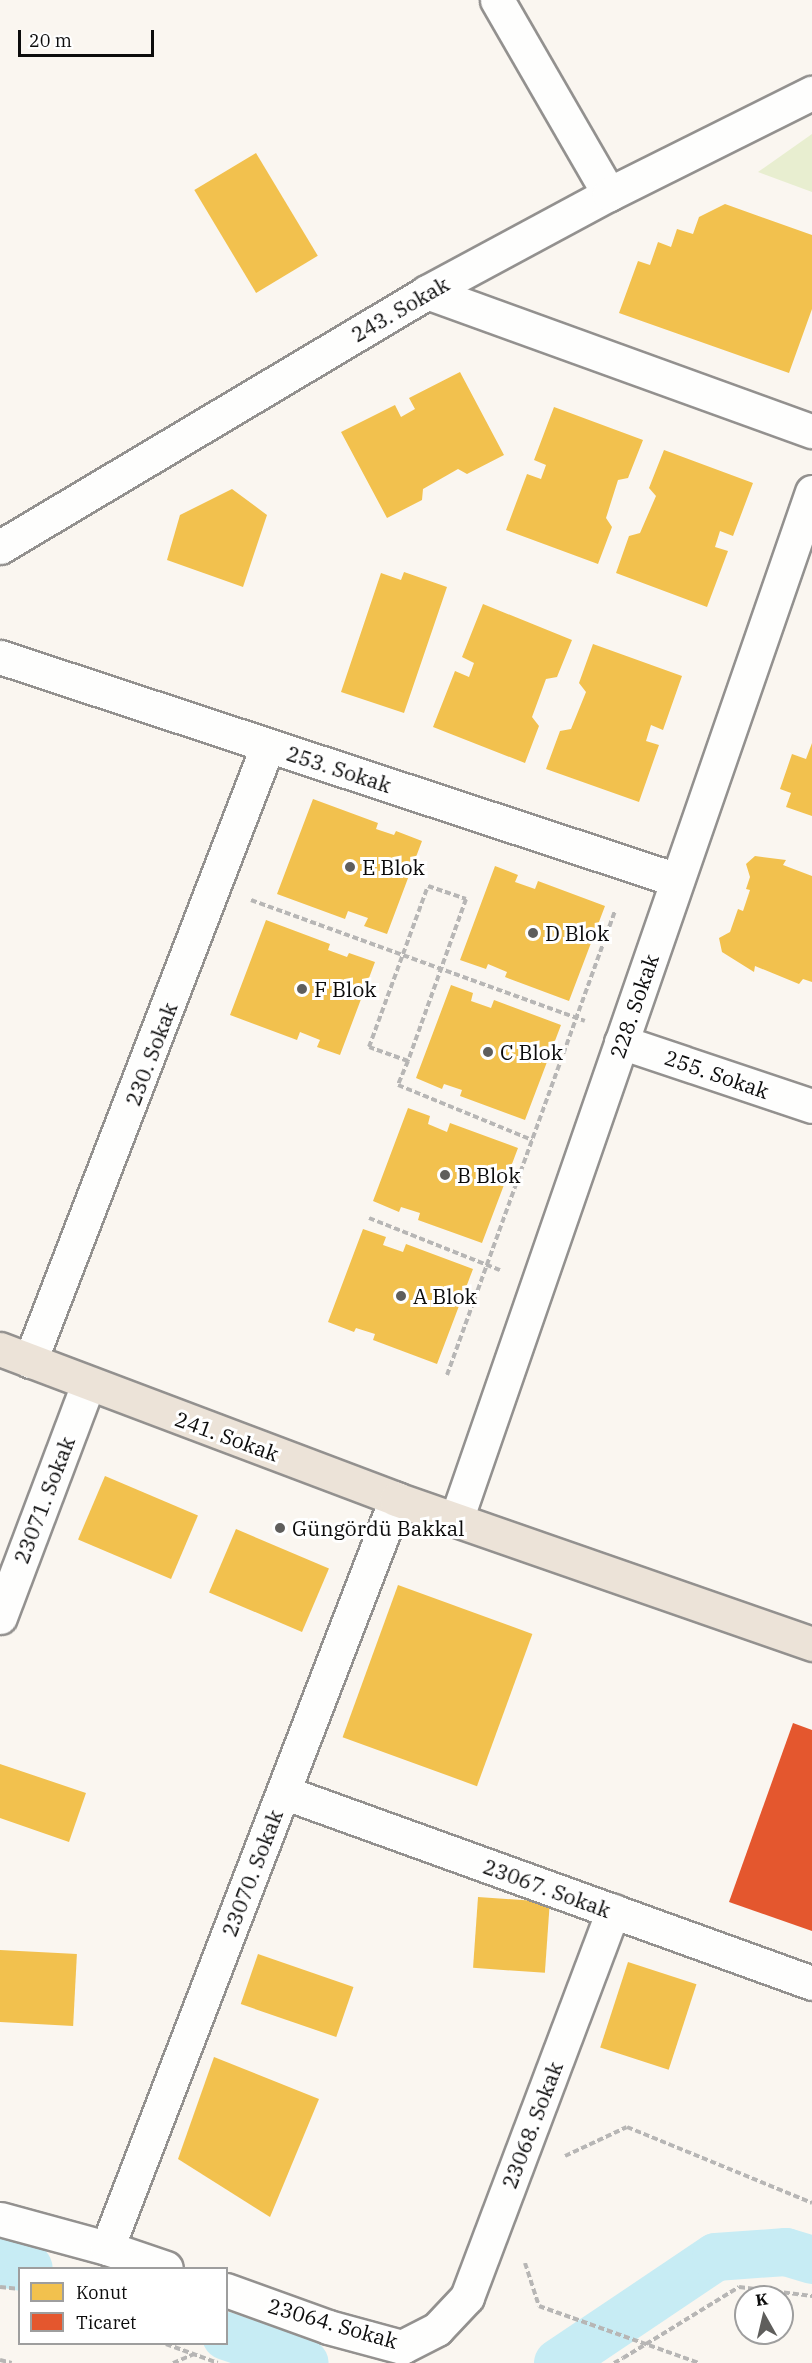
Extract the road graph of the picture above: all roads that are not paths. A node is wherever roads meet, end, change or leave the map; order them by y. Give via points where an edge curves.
1 (497, 0) edge
2 (812, 93) edge
3 (609, 194) junction
4 (428, 292) junction
5 (812, 431) edge
6 (812, 492) edge
7 (0, 547) edge
8 (0, 657) edge
9 (268, 745) junction
10 (677, 880) junction
11 (621, 1042) junction
12 (812, 1106) edge
13 (0, 1349) edge
14 (30, 1361) junction
15 (88, 1384) junction
16 (396, 1499) junction
17 (456, 1520) junction
18 (0, 1617) edge
19 (812, 1644) edge
20 (283, 1792) junction
21 (613, 1911) junction
22 (812, 1983) edge
23 (0, 2218) edge
24 (107, 2248) junction
25 (163, 2267) edge
26 (228, 2291) edge
27 (437, 2329) joint

1 - 3 street
2 - 3 street, 243. Sokak
3 - 4 street, 243. Sokak
4 - 5 street
4 - 7 street, 243. Sokak
6 - 10 street, 228. Sokak
8 - 9 street, 253. Sokak
9 - 10 street, 253. Sokak
9 - 14 street, 230. Sokak
10 - 11 street, 228. Sokak
11 - 12 street, 255. Sokak
11 - 17 street, 228. Sokak
13 - 14 main road, 241. Sokak
14 - 15 main road, 241. Sokak
15 - 16 main road, 241. Sokak
15 - 18 street, 23071. Sokak
16 - 17 main road, 241. Sokak
16 - 20 street, 23070. Sokak
17 - 19 main road, 241. Sokak
20 - 21 street, 23067. Sokak
20 - 24 street, 23070. Sokak
21 - 22 street, 23067. Sokak
21 - 27 street, 23068. Sokak via 467,2297
23 - 24 street
24 - 25 street
26 - 27 street, 23064. Sokak via 328,2327 402,2347

